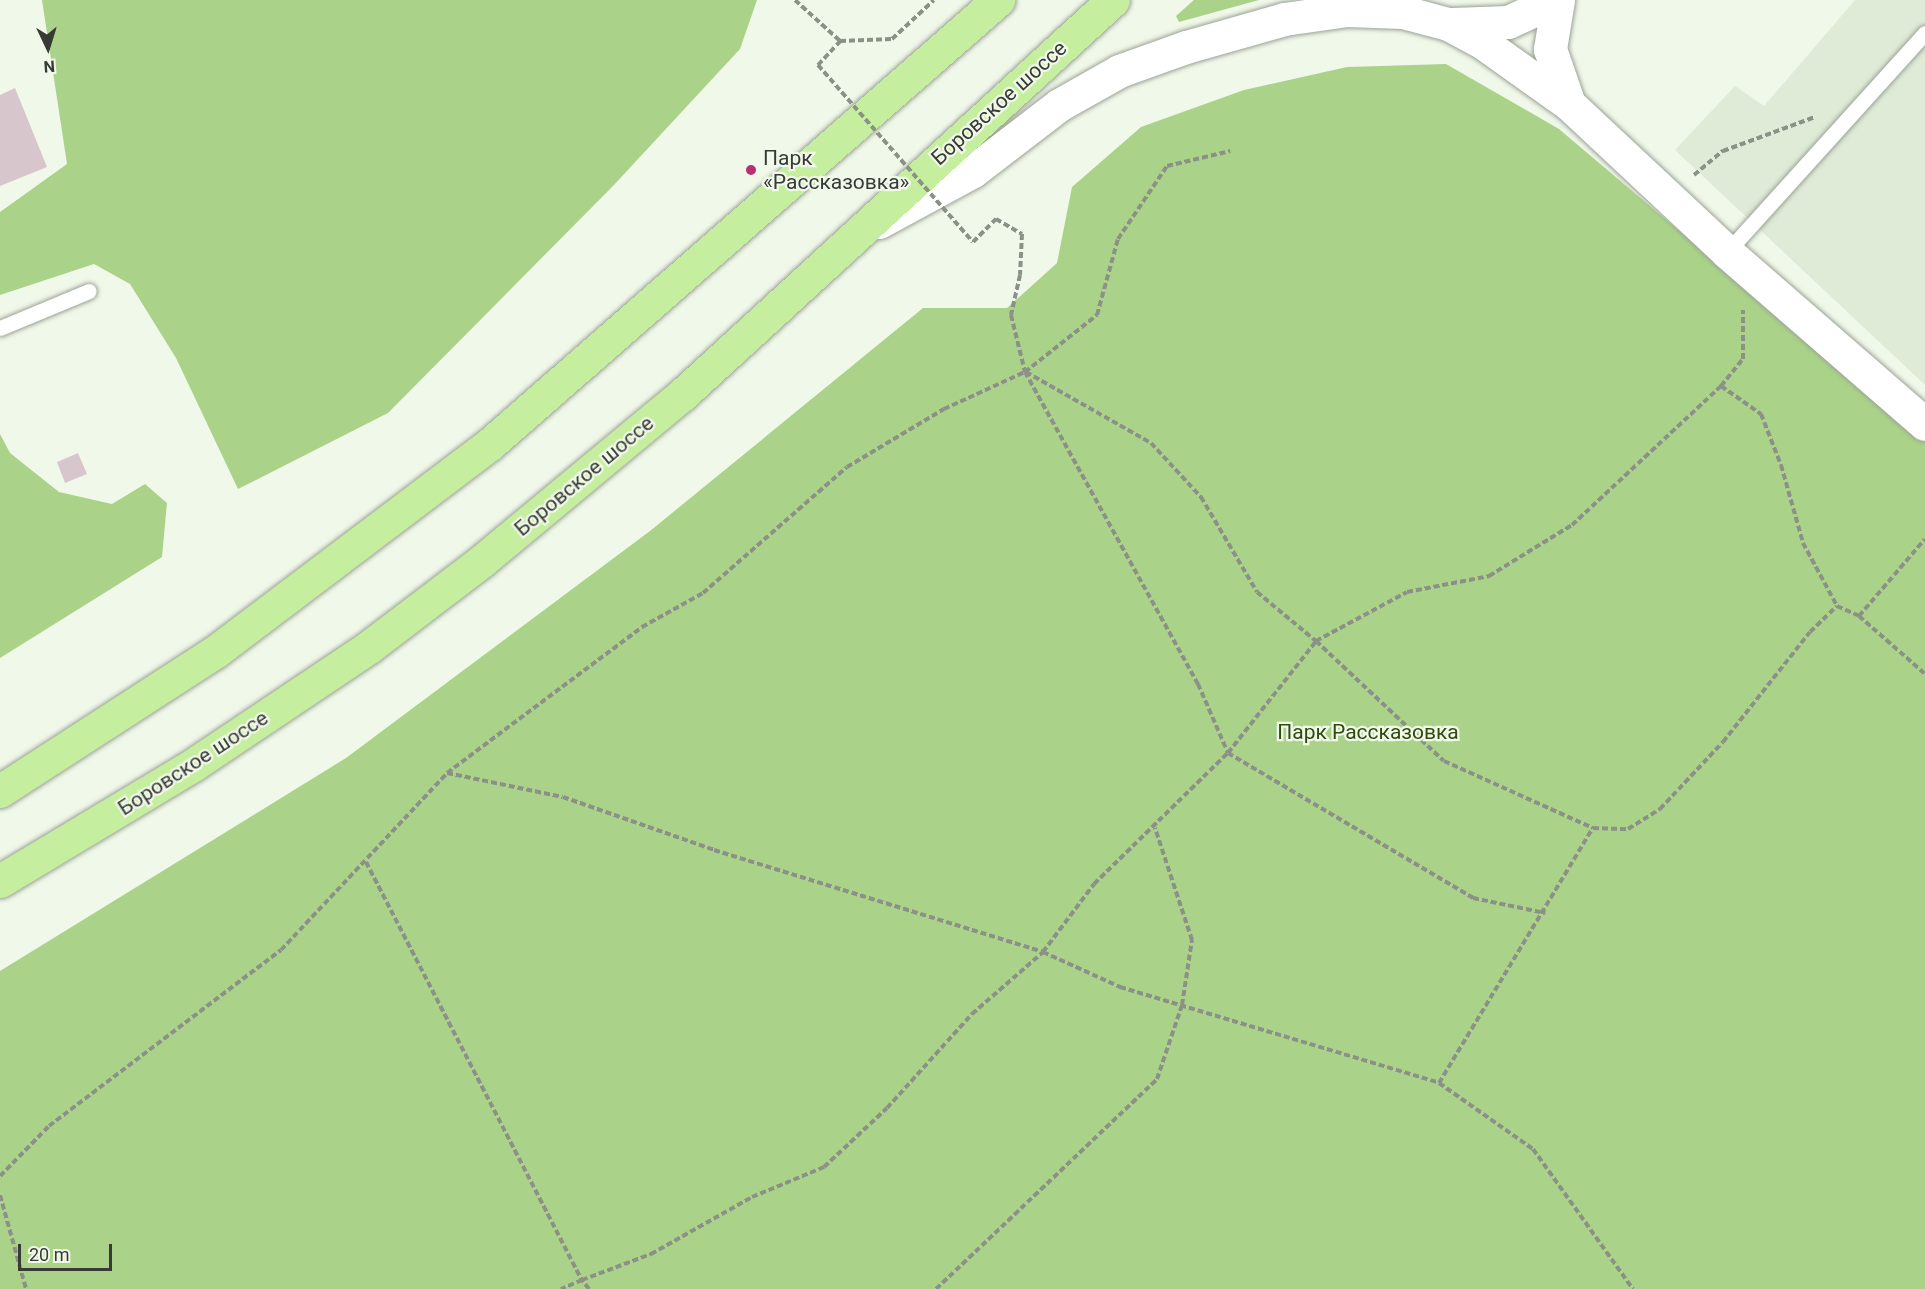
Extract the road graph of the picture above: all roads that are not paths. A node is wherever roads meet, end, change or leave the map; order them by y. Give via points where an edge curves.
1 (998, 0) edge
2 (1113, 0) edge
3 (1557, 0) edge
4 (1448, 24) junction
5 (1925, 33) edge
6 (1569, 104) junction
7 (861, 232) junction
8 (1726, 252) junction
9 (89, 291) dead end
10 (0, 328) edge
11 (1925, 424) edge
12 (0, 791) edge
13 (0, 881) edge

1 - 12 main road via 490,444 215,652
2 - 7 main road, Боровское шоссе
3 - 4 street via 1508,22
3 - 6 street via 1550,49
4 - 6 street via 1500,54
4 - 7 street via 1402,12 1317,13 1159,55 1088,86 973,171
5 - 8 lane
6 - 8 street
7 - 13 main road, Боровское шоссе via 626,442 401,624 193,765
8 - 11 street
9 - 10 lane

